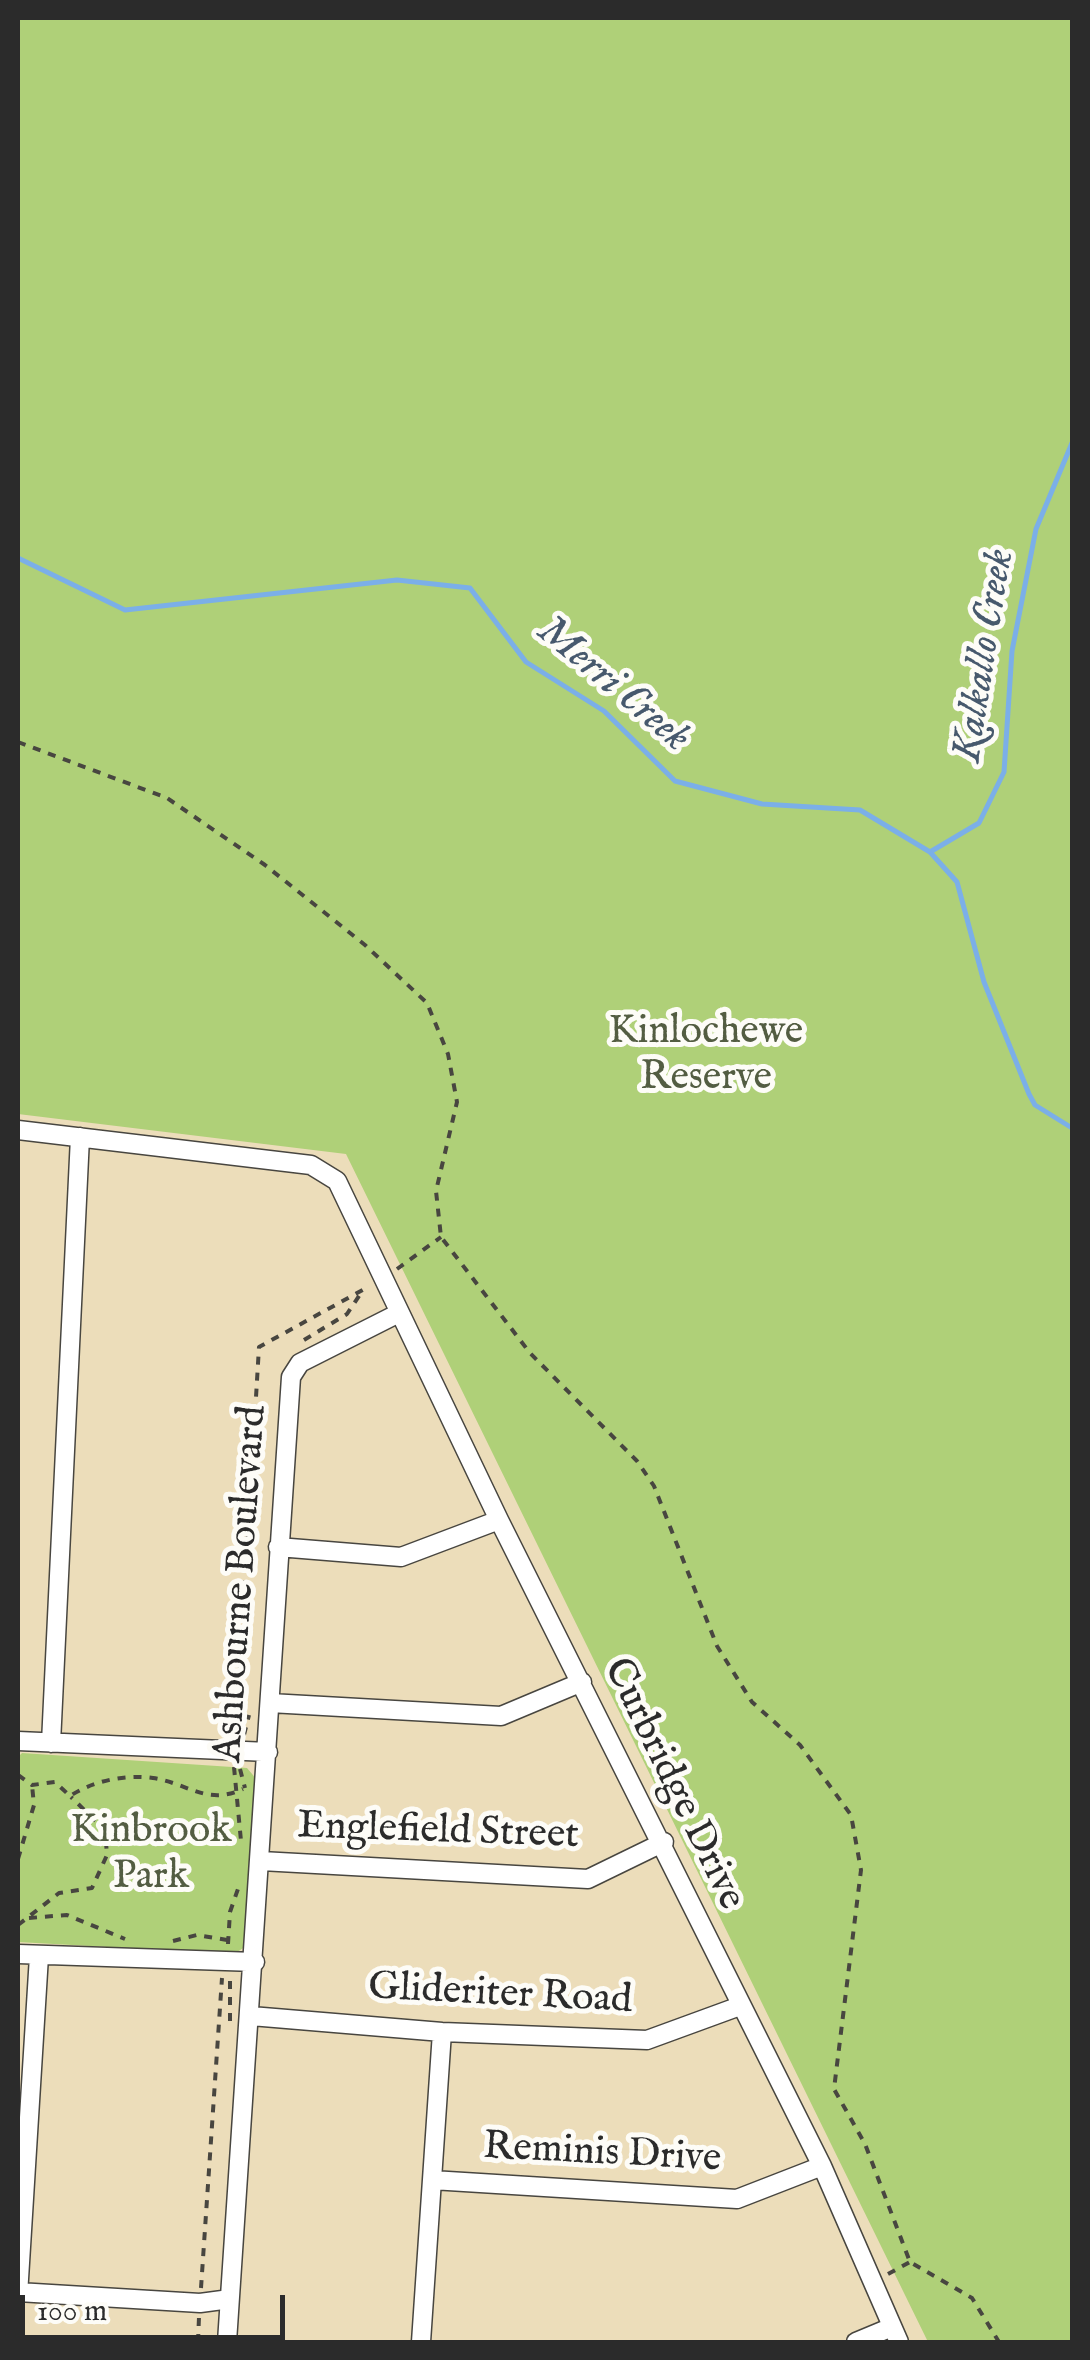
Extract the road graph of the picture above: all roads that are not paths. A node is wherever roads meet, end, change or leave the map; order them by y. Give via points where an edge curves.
1 (18, 1130) edge
2 (80, 1138) junction
3 (399, 1313) junction
4 (499, 1520) junction
5 (278, 1547) junction
6 (582, 1682) junction
7 (270, 1703) junction
8 (18, 1741) edge
9 (51, 1743) junction
10 (268, 1752) junction
11 (664, 1842) junction
12 (261, 1861) junction
13 (18, 1954) edge
14 (39, 1956) junction
15 (255, 1962) junction
16 (740, 2006) junction
17 (251, 2016) junction
18 (442, 2032) junction
19 (822, 2166) junction
20 (432, 2180) junction
21 (18, 2293) edge
22 (230, 2299) junction
23 (895, 2335) edge
24 (227, 2342) edge
25 (421, 2342) edge
26 (856, 2342) edge

1 - 2 street, Curbridge Drive
2 - 3 street, Curbridge Drive via 311,1165 338,1181
2 - 9 street
3 - 4 street, Curbridge Drive
3 - 5 street, Ashbourne Boulevard via 300,1363 291,1377
4 - 5 street via 401,1557
4 - 6 street, Curbridge Drive
5 - 7 street, Ashbourne Boulevard
6 - 7 street via 500,1716
6 - 11 street, Curbridge Drive
7 - 10 street, Ashbourne Boulevard
8 - 9 street
9 - 10 street
10 - 12 street, Ashbourne Boulevard
11 - 12 street, Englefield Street via 588,1879
11 - 16 street, Curbridge Drive
12 - 15 street, Ashbourne Boulevard
13 - 14 street
14 - 15 street
14 - 21 street
15 - 17 street, Ashbourne Boulevard
16 - 18 street, Glideriter Road via 647,2040
16 - 19 street, Curbridge Drive
17 - 18 street, Glideriter Road
17 - 22 street, Ashbourne Boulevard
18 - 20 street
19 - 20 street, Reminis Drive via 737,2199
19 - 23 street, Curbridge Drive
20 - 25 street
21 - 22 street
22 - 24 street, Ashbourne Boulevard
23 - 26 street

